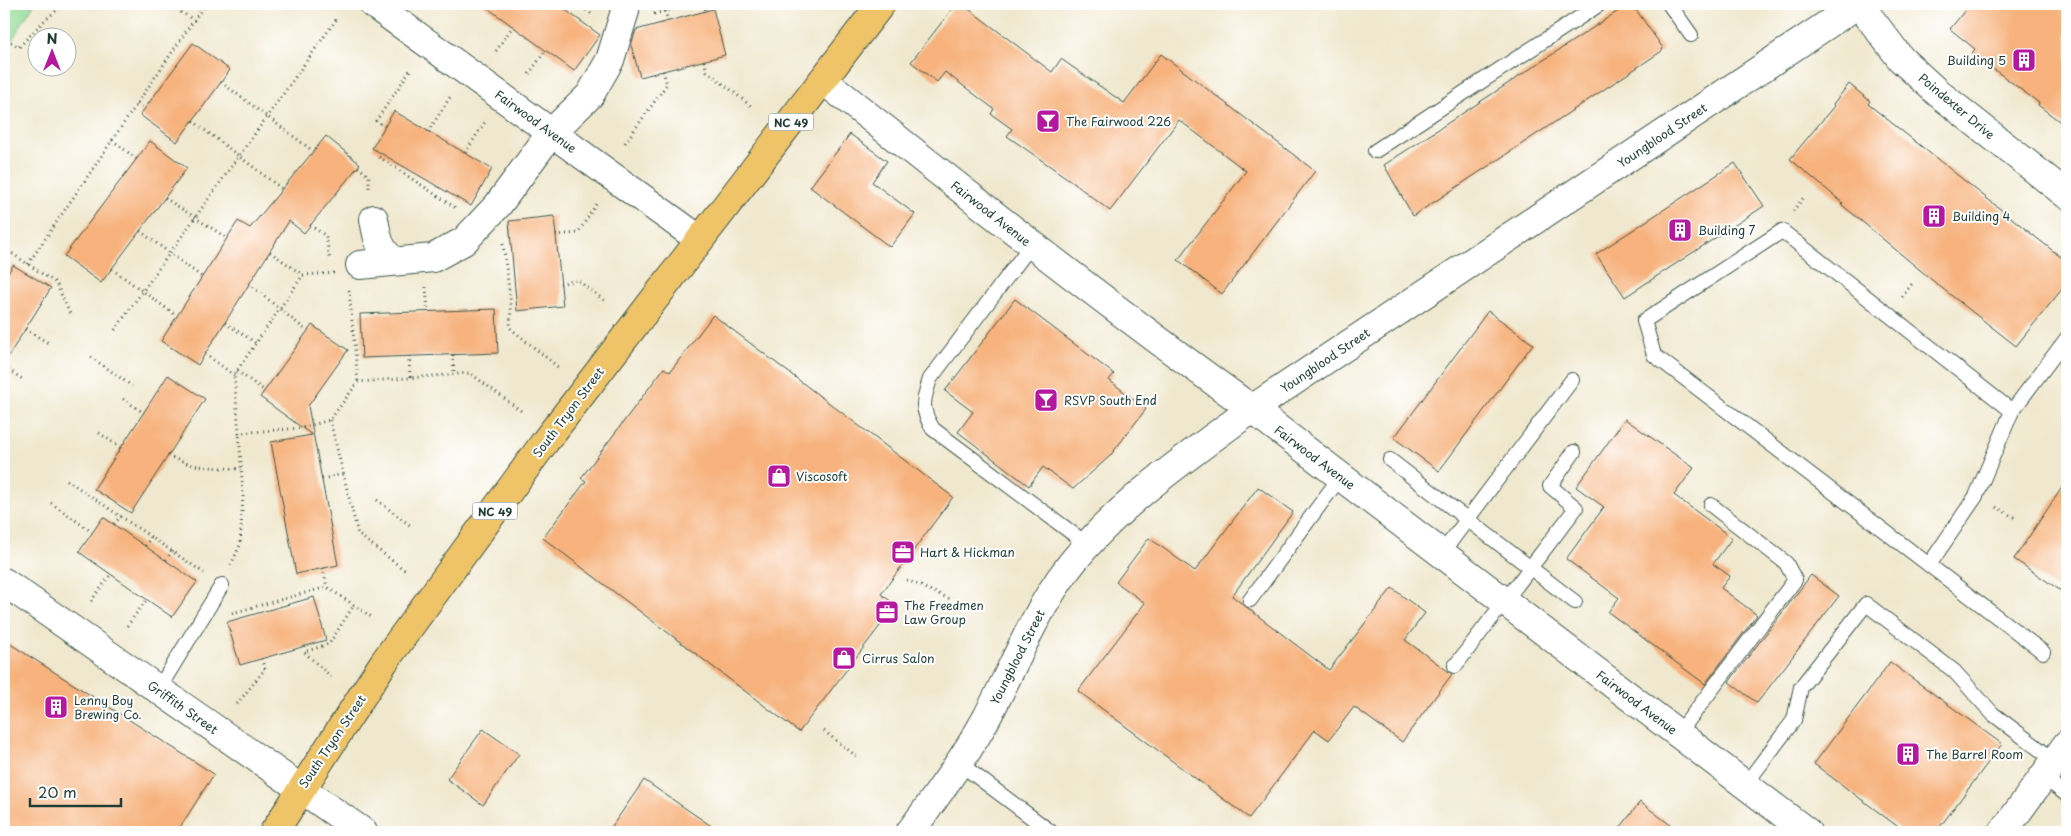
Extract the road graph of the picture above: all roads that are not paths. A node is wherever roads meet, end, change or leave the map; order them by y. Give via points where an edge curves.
1 (373, 4) edge
2 (880, 4) edge
3 (1600, 4) edge
4 (1669, 4) edge
5 (1859, 4) edge
6 (623, 17) road end
7 (1691, 35) dead end
8 (823, 80) junction
9 (551, 132) junction
10 (1375, 151) dead end
11 (2067, 195) edge
12 (374, 218) dead end
13 (699, 239) junction
14 (1032, 244) junction
15 (394, 262) junction
16 (353, 268) road end
17 (2067, 338) edge
18 (1572, 380) dead end
19 (1252, 409) junction
20 (2012, 411) junction
21 (1574, 452) dead end
22 (1390, 460) dead end
23 (1341, 476) junction
24 (1710, 505) dead end
25 (1467, 519) junction
26 (1088, 545) junction
27 (1442, 553) junction
28 (1929, 565) junction
29 (1530, 568) junction
30 (4, 582) edge
31 (222, 585) road end
32 (1250, 600) dead end
33 (1504, 601) junction
34 (1575, 602) dead end
35 (2043, 652) dead end
36 (1455, 666) dead end
37 (158, 690) junction
38 (1678, 734) junction
39 (2055, 761) edge
40 (959, 763) junction
41 (1745, 785) junction
42 (300, 789) junction
43 (2067, 795) edge
44 (274, 832) edge
45 (362, 832) edge
46 (910, 832) edge
47 (1051, 832) edge
48 (1807, 832) edge
49 (2003, 832) edge

1 - 9 street, Fairwood Avenue
2 - 8 main road, South Tryon Street / NC 49
3 - 10 lane
4 - 7 lane
5 - 11 street, Poindexter Drive via 1902,59 1938,93
5 - 19 street, Youngblood Street
6 - 9 street via 610,60 590,95
8 - 13 main road, South Tryon Street / NC 49
8 - 14 street, Fairwood Avenue
9 - 13 street, Fairwood Avenue
9 - 15 street via 498,205 464,241 433,258
12 - 15 street via 376,235 384,253
13 - 42 main road, South Tryon Street / NC 49 via 573,404 384,662
14 - 19 street, Fairwood Avenue
14 - 26 lane via 930,379 924,399 924,416 933,429
15 - 16 street
17 - 20 lane
18 - 25 lane
19 - 23 street, Fairwood Avenue
19 - 26 street, Youngblood Street via 1120,512
20 - 28 lane via 1976,496
20 - 28 lane via 1782,231 1644,321 1654,355
21 - 29 lane via 1550,486 1576,508
22 - 25 lane
23 - 27 street, Fairwood Avenue
23 - 32 lane
24 - 38 lane via 1786,563 1795,580
25 - 27 lane
25 - 29 lane
26 - 40 street, Youngblood Street via 1061,578 1030,628 987,718
27 - 33 street, Fairwood Avenue
28 - 35 lane
29 - 33 lane
29 - 34 lane
30 - 37 street, Griffith Street
31 - 37 lane
33 - 36 lane
33 - 38 street, Fairwood Avenue
37 - 42 street, Griffith Street
38 - 41 street, Fairwood Avenue
39 - 41 lane via 1993,714 1954,671 1866,604 1801,687 1794,720
39 - 43 lane
39 - 49 street
40 - 46 street, Youngblood Street
40 - 47 lane
41 - 48 street, Fairwood Avenue
42 - 44 main road, South Tryon Street / NC 49
42 - 45 street, Griffith Street

